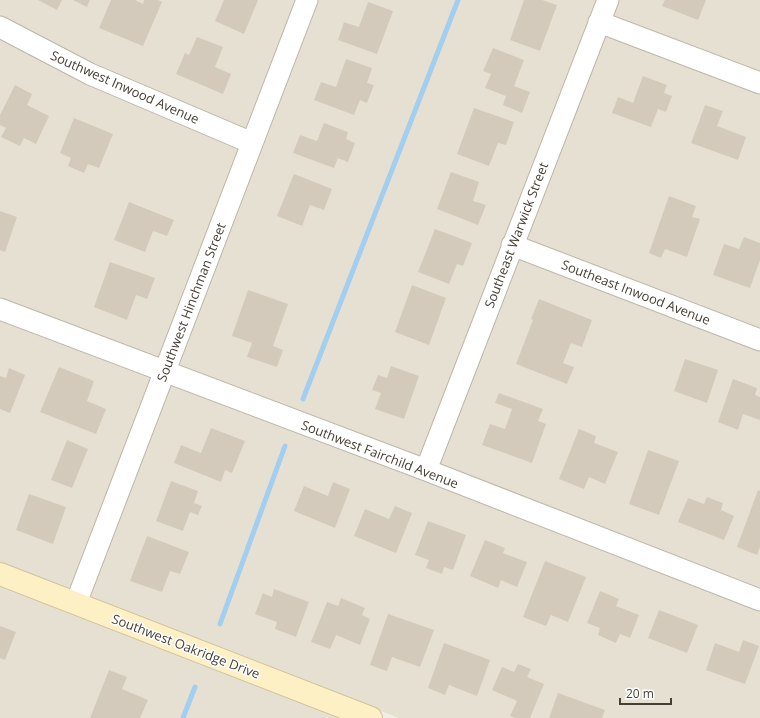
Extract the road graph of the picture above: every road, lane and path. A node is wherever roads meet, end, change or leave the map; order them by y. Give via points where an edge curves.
1 (307, 0) edge
2 (608, 0) edge
3 (600, 22) junction
4 (0, 27) edge
5 (760, 83) edge
6 (252, 143) junction
7 (512, 245) junction
8 (0, 309) edge
9 (760, 340) edge
10 (164, 372) junction
11 (426, 470) junction
12 (0, 574) edge
13 (760, 600) edge
14 (76, 603) junction
15 (371, 718) edge

1 - 6 street, Southwest Hinchman Street
2 - 3 street, Southeast Warwick Street
3 - 5 street
3 - 7 street, Southeast Warwick Street
4 - 6 street, Southwest Inwood Avenue via 90,74
6 - 10 street, Southwest Hinchman Street
7 - 9 street, Southeast Inwood Avenue
7 - 11 street, Southeast Warwick Street
8 - 10 street, Southwest Fairchild Avenue
10 - 11 street, Southwest Fairchild Avenue
10 - 14 street, Southwest Hinchman Street
11 - 13 street, Southwest Fairchild Avenue
12 - 14 street, Southwest Oakridge Drive
14 - 15 street, Southwest Oakridge Drive

